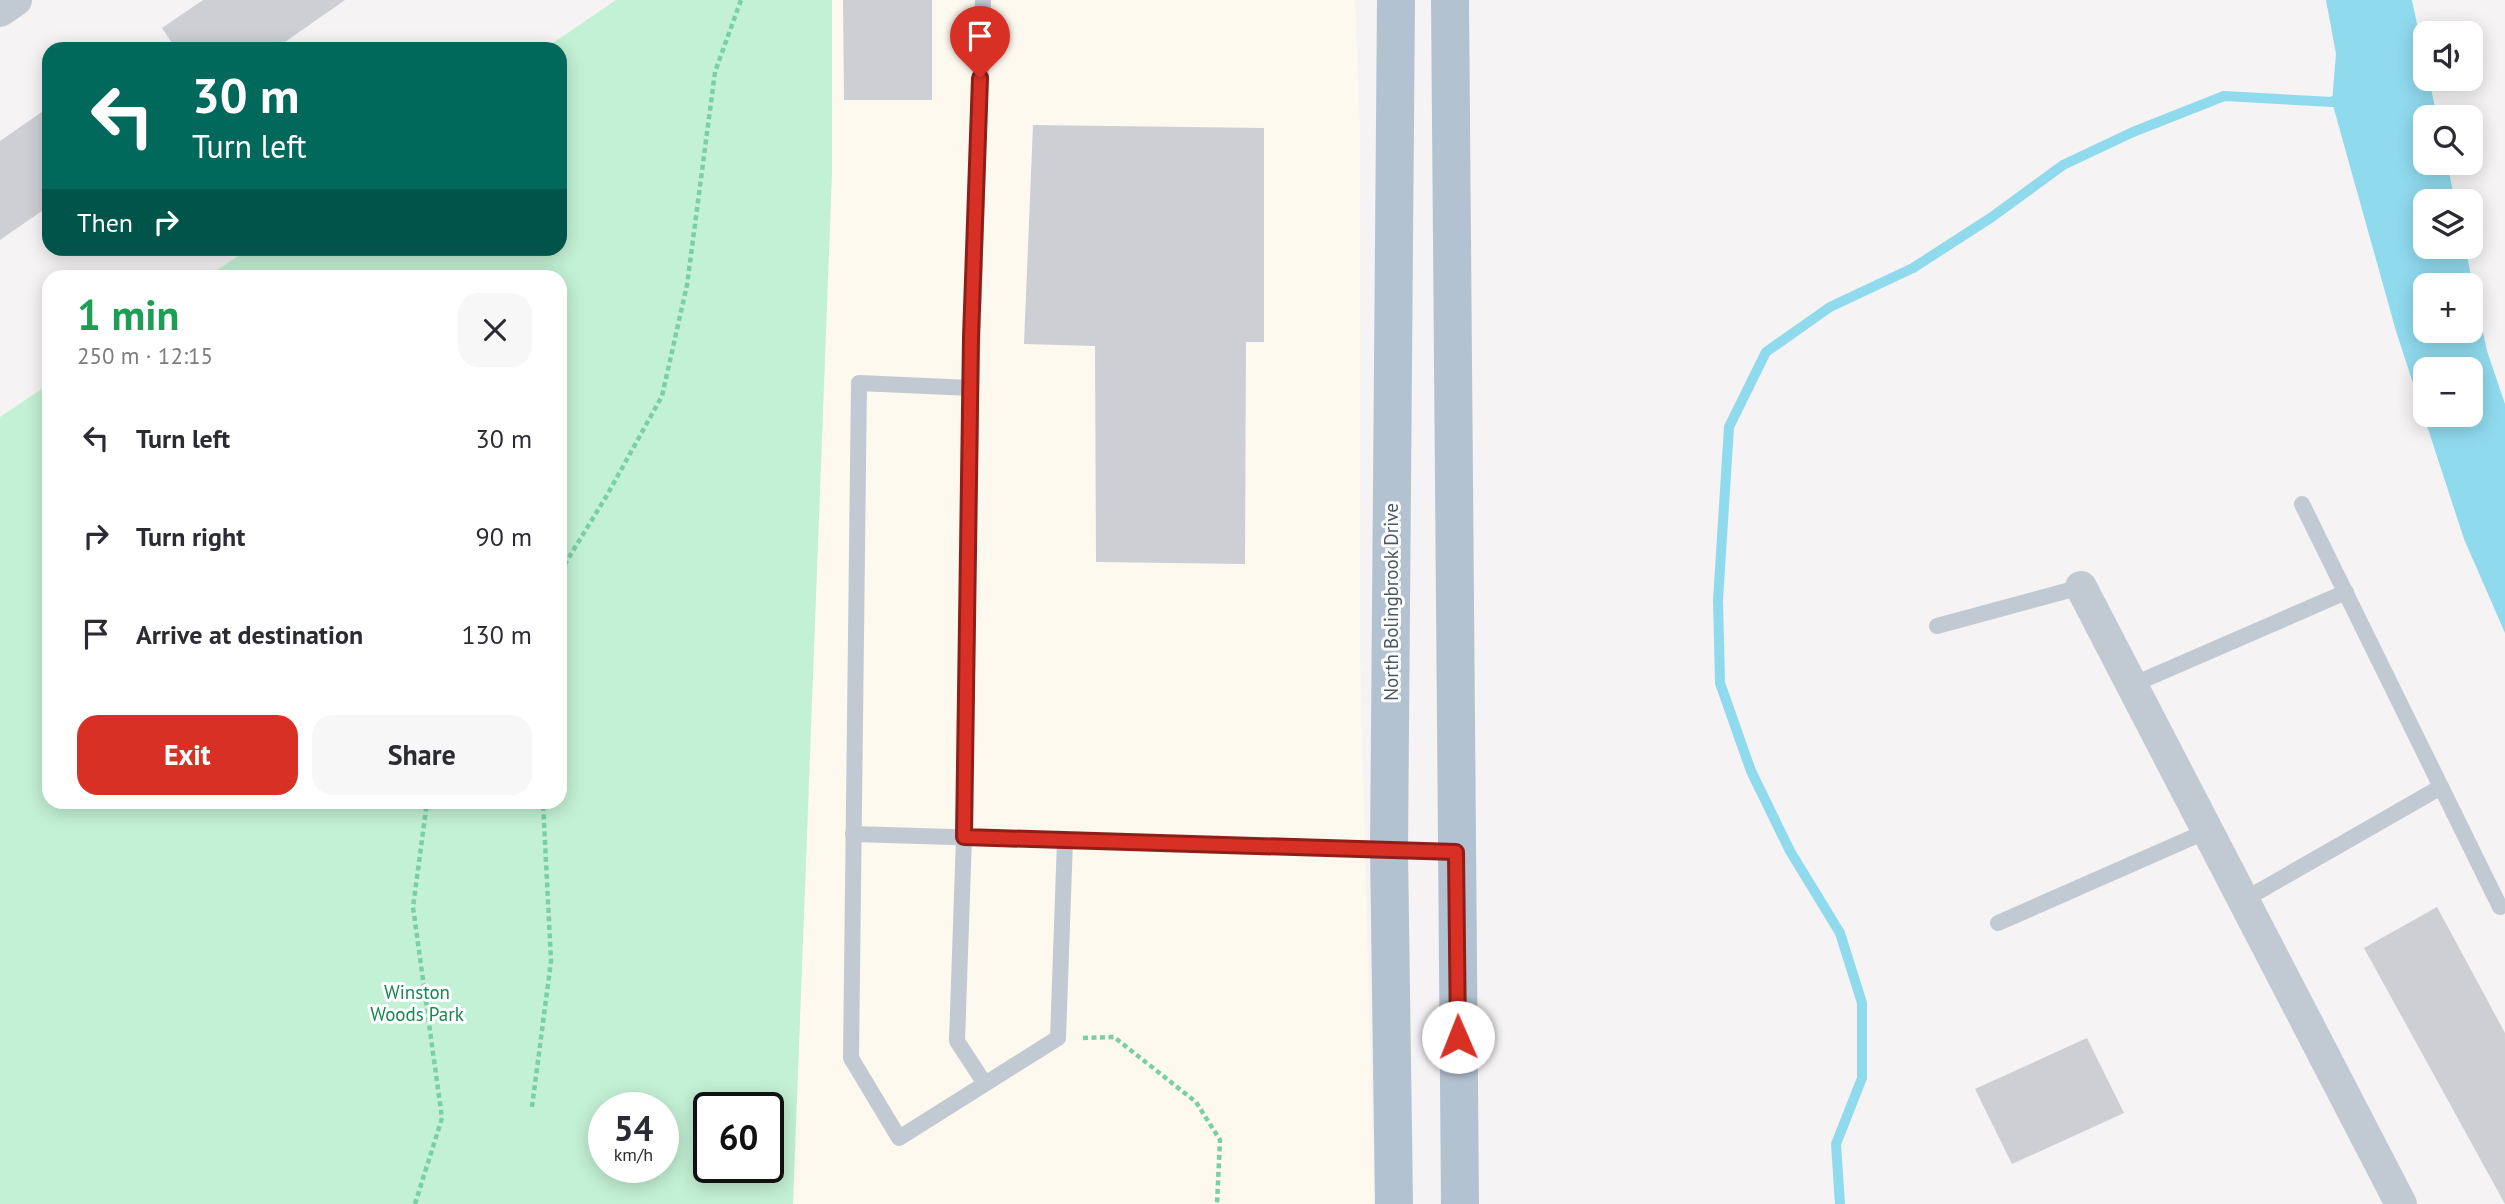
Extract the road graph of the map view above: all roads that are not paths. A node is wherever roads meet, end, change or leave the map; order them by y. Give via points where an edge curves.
1 (16, 0) edge
2 (983, 0) edge
3 (1396, 0) edge
4 (1450, 0) edge
5 (0, 11) edge
6 (971, 388) junction
7 (2302, 504) dead end
8 (2081, 587) joint
9 (2346, 592) junction
10 (1937, 626) dead end
11 (2132, 685) junction
12 (2441, 787) junction
13 (2207, 831) junction
14 (853, 834) junction
15 (964, 837) junction
16 (1065, 840) junction
17 (1390, 849) junction
18 (1456, 852) junction
19 (2242, 901) junction
20 (2500, 907) dead end
21 (1998, 923) dead end
22 (985, 1084) junction
23 (1394, 1204) edge
24 (1460, 1204) edge
25 (2401, 1204) edge

1 - 5 street
2 - 6 lane
3 - 17 main road, North Bolingbrook Drive
4 - 18 main road
6 - 14 lane via 859,383
6 - 15 lane
7 - 9 lane
8 - 10 lane
8 - 11 street
9 - 11 lane
9 - 12 lane
11 - 13 street
12 - 19 lane
12 - 20 lane
13 - 19 street
13 - 21 lane
14 - 15 lane
14 - 22 lane via 851,1058 899,1138
15 - 16 lane
15 - 22 lane via 957,1041
16 - 17 lane
16 - 22 lane via 1058,1038
17 - 18 lane
17 - 23 main road, North Bolingbrook Drive
18 - 24 main road
19 - 25 street

